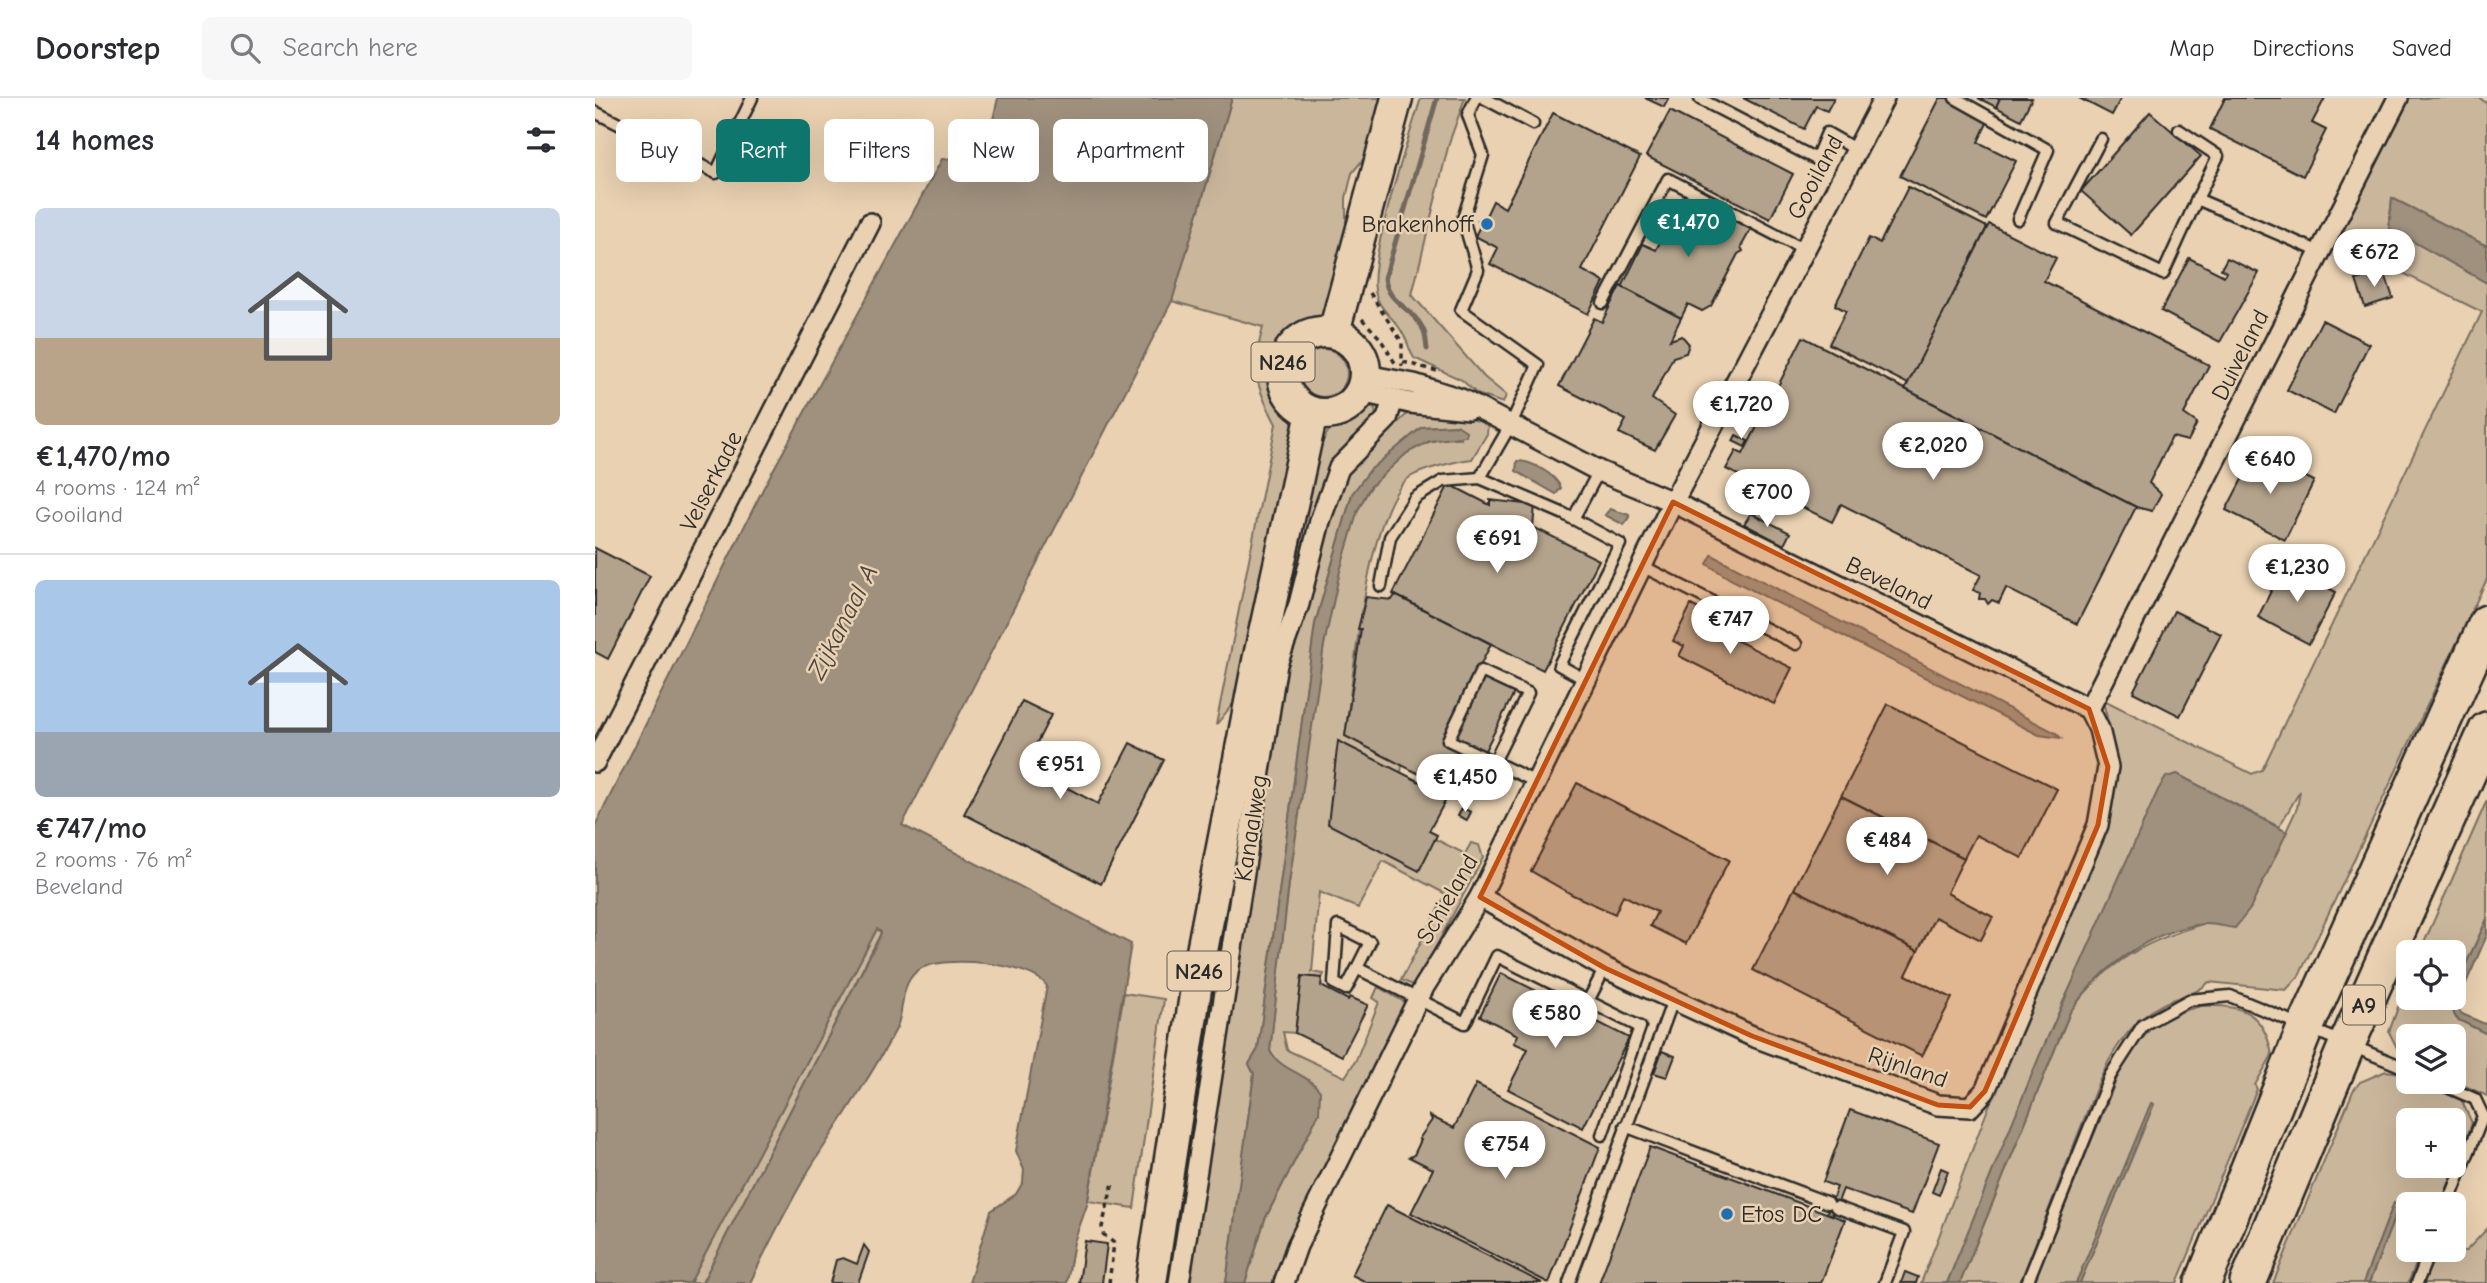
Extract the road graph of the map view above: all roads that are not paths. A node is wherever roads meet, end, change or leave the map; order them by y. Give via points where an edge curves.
1 (753, 98) edge
2 (1397, 98) edge
3 (1476, 98) edge
4 (1484, 98) edge
5 (1884, 98) edge
6 (1955, 98) edge
7 (2398, 98) edge
8 (1700, 99) edge
9 (595, 112) edge
10 (1534, 124) dead end
11 (2179, 130) dead end
12 (2101, 139) dead end
13 (1857, 150) junction
14 (2197, 200) junction
15 (2018, 219) dead end
16 (870, 223) dead end
17 (1805, 250) junction
18 (2320, 252) junction
19 (1603, 303) dead end
20 (1334, 332) junction
21 (1364, 384) junction
22 (1396, 390) junction
23 (1312, 413) junction
24 (1511, 424) junction
25 (1599, 471) junction
26 (1480, 478) junction
27 (1673, 502) junction
28 (1573, 519) junction
29 (1642, 566) junction
30 (1381, 586) dead end
31 (2487, 623) edge
32 (1796, 644) dead end
33 (1586, 680) junction
34 (2088, 709) junction
35 (2487, 730) edge
36 (595, 762) edge
37 (1494, 762) junction
38 (1536, 782) junction
39 (1481, 897) junction
40 (1357, 968) junction
41 (1605, 968) junction
42 (1418, 999) junction
43 (1673, 1000) junction
44 (1588, 1001) junction
45 (2306, 1026) junction
46 (2347, 1042) junction
47 (2396, 1064) edge
48 (2464, 1094) edge
49 (1625, 1126) junction
50 (1602, 1135) dead end
51 (2453, 1192) edge
52 (2425, 1262) edge
53 (1151, 1283) edge
54 (1179, 1283) edge
55 (1284, 1283) edge
56 (1569, 1283) edge
57 (1885, 1283) edge
58 (2027, 1283) edge
59 (2203, 1283) edge
60 (2248, 1283) edge
61 (2417, 1283) edge

1 - 9 lane via 716,173
2 - 20 main road, N246
3 - 24 lane via 1468,115 1483,155 1463,219 1478,270 1461,310 1538,365
4 - 10 lane
5 - 13 street, Gooiland
6 - 15 lane via 2048,150
7 - 18 street, Duiveland
8 - 13 lane via 1816,159 1827,133
11 - 14 lane via 2218,156
12 - 14 lane via 2057,223 2163,274
13 - 17 street, Gooiland
14 - 18 lane
16 - 36 street, Velserkade
17 - 19 lane via 1668,179
17 - 27 street, Gooiland
18 - 34 street, Duiveland
20 - 21 main road, N246 via 1358,348
20 - 23 main road, N246 via 1313,332 1294,343 1283,362 1283,383 1294,402
21 - 22 street, Beveland
21 - 23 main road, N246 via 1341,412
22 - 24 street, Beveland via 1444,392
22 - 54 street, Kanaalweg via 1387,419 1339,468 1277,664
23 - 53 main road, Kanaalweg / N246 via 1201,956
24 - 25 street, Beveland
24 - 26 lane
25 - 27 street, Beveland
25 - 28 lane
26 - 28 lane
26 - 30 lane via 1443,481 1415,498 1390,537
27 - 29 street, Schieland
27 - 34 street, Beveland
28 - 33 lane via 1620,544 1559,664
29 - 32 lane
29 - 33 street, Schieland
31 - 45 highway, A9
33 - 38 street, Schieland
34 - 43 street, Rijnland via 2099,729 2108,767 2098,825 1985,1091 1970,1107 1938,1105 1752,1036
35 - 46 highway, A9
37 - 37 lane via 1448,740 1481,671 1528,693
37 - 38 lane
38 - 39 street, Schieland
39 - 41 street, Rijnland
39 - 42 street, Schieland
40 - 40 lane via 1370,942 1338,926 1334,983 1346,989
40 - 42 lane
41 - 43 street, Rijnland
41 - 44 lane
42 - 44 lane via 1465,1023 1497,956
42 - 55 street, Schieland via 1297,1246
43 - 49 lane
44 - 50 lane via 1640,1027
45 - 46 lane, A9
45 - 58 lane via 2230,996 2189,1000 2143,1025 2110,1076
45 - 59 highway, A9
46 - 47 lane
46 - 60 highway, A9
48 - 51 lane via 2475,1099 2483,1116
49 - 56 lane
49 - 57 lane via 1904,1232
52 - 61 lane

